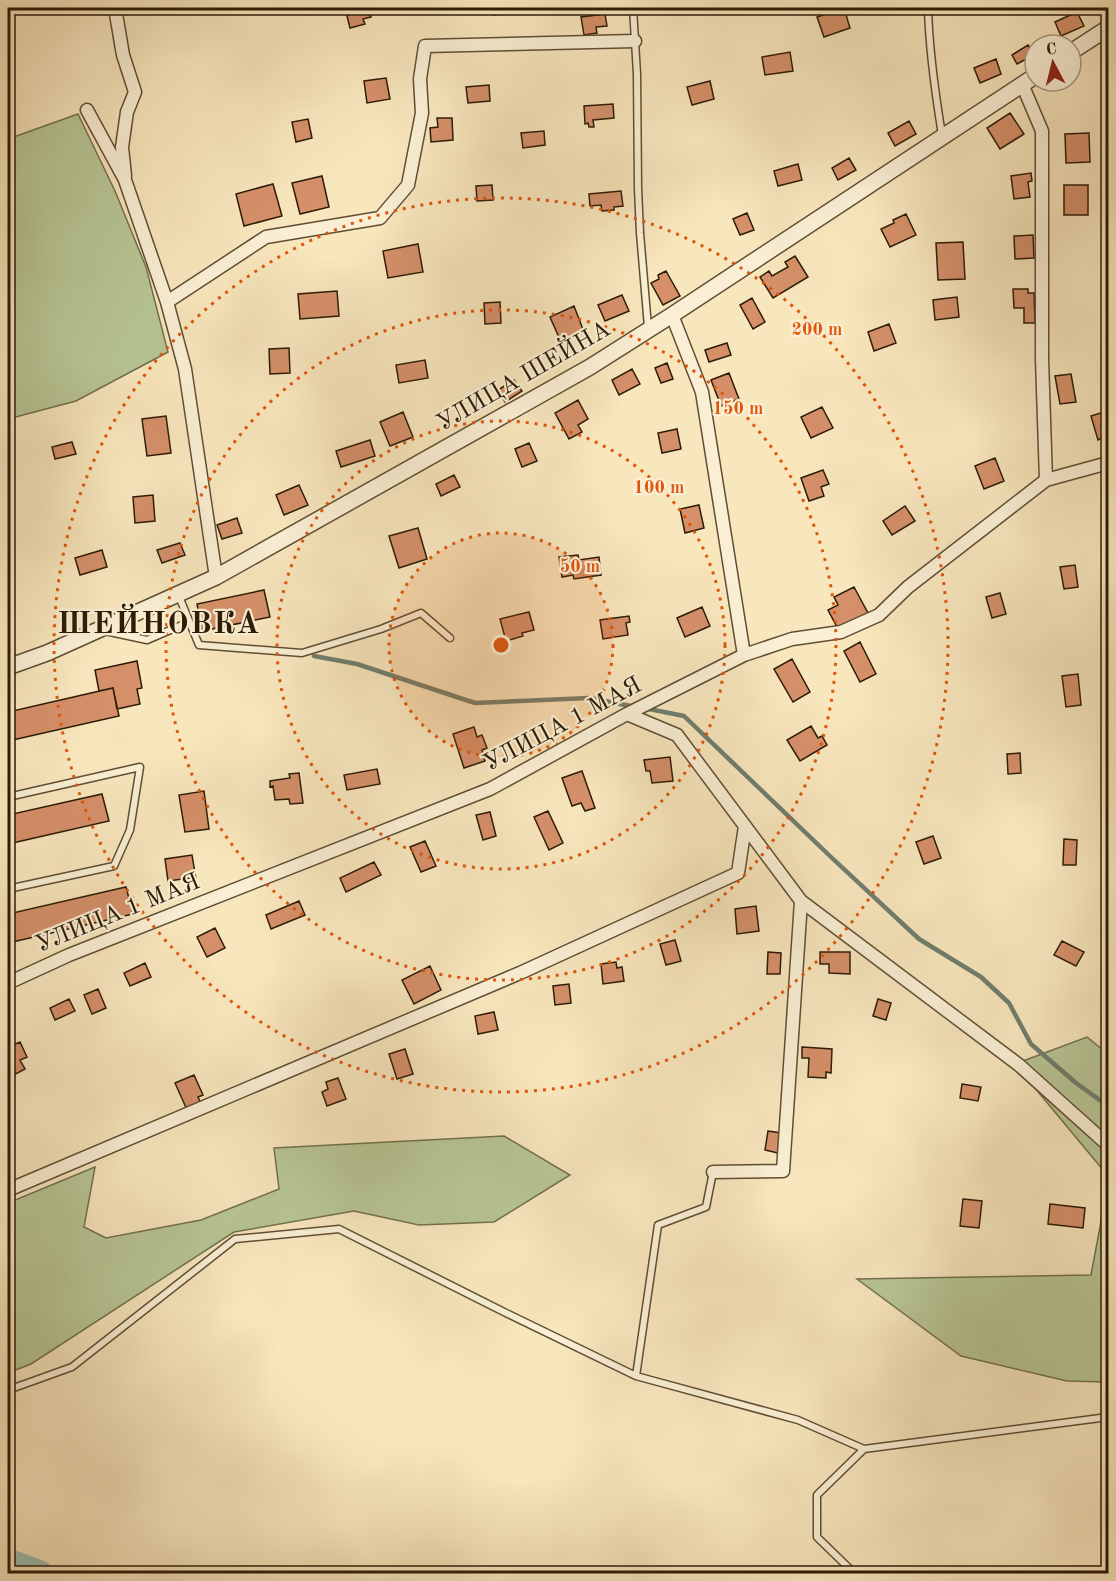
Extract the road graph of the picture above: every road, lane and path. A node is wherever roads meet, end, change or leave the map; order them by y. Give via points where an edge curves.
1 (115, 8) edge
2 (633, 8) edge
3 (928, 8) edge
4 (1108, 28) edge
5 (635, 42) junction
6 (1083, 44) edge
7 (1023, 83) edge
8 (1032, 93) edge
9 (87, 110) dead end
10 (942, 137) junction
11 (125, 180) junction
12 (167, 303) junction
13 (672, 315) junction
14 (649, 330) junction
15 (1108, 463) edge
16 (1046, 480) junction
17 (216, 577) junction
18 (178, 594) junction
19 (189, 622) junction
20 (99, 630) junction
21 (450, 638) dead end
22 (744, 655) junction
23 (8, 667) edge
24 (627, 714) junction
25 (8, 796) edge
26 (745, 826) junction
27 (8, 889) edge
28 (801, 901) junction
29 (8, 983) edge
30 (1108, 1145) edge
31 (713, 1172) joint
32 (8, 1190) edge
33 (636, 1376) junction
34 (8, 1390) edge
35 (1108, 1417) edge
36 (864, 1449) junction
37 (855, 1574) edge

1 - 11 street via 123,55 135,92 127,112 122,147
2 - 5 lane
3 - 10 lane via 933,83
4 - 6 street
5 - 12 street via 425,46 420,79 422,112 408,185 380,218 266,237
5 - 14 lane via 640,233
7 - 10 street, УЛИЦА ШЕЙНА
8 - 16 street via 1042,131
9 - 11 street
10 - 13 street, УЛИЦА ШЕЙНА
11 - 12 street
12 - 17 street via 185,369
13 - 14 street, УЛИЦА ШЕЙНА
13 - 22 street via 702,392
14 - 17 street, УЛИЦА ШЕЙНА
15 - 16 street, УЛИЦА 1 МАЯ
16 - 22 street, УЛИЦА 1 МАЯ via 908,587 879,615 841,633 792,639
17 - 18 street, УЛИЦА ШЕЙНА
18 - 19 lane
18 - 20 street, УЛИЦА ШЕЙНА
19 - 20 lane via 147,640
19 - 21 lane via 199,645 302,653 421,613
20 - 23 street, УЛИЦА ШЕЙНА
22 - 24 street, УЛИЦА 1 МАЯ
24 - 26 street via 677,735
24 - 29 street, УЛИЦА 1 МАЯ via 490,789
25 - 27 lane via 140,767 130,830 114,866
26 - 28 street
26 - 32 street via 738,873 520,973
28 - 30 street via 1019,1065
28 - 31 street via 783,1171
31 - 33 lane via 706,1207 658,1225
33 - 34 lane via 339,1229 236,1239 72,1367
33 - 36 lane via 798,1420
35 - 36 lane
36 - 37 lane via 817,1496 817,1537

